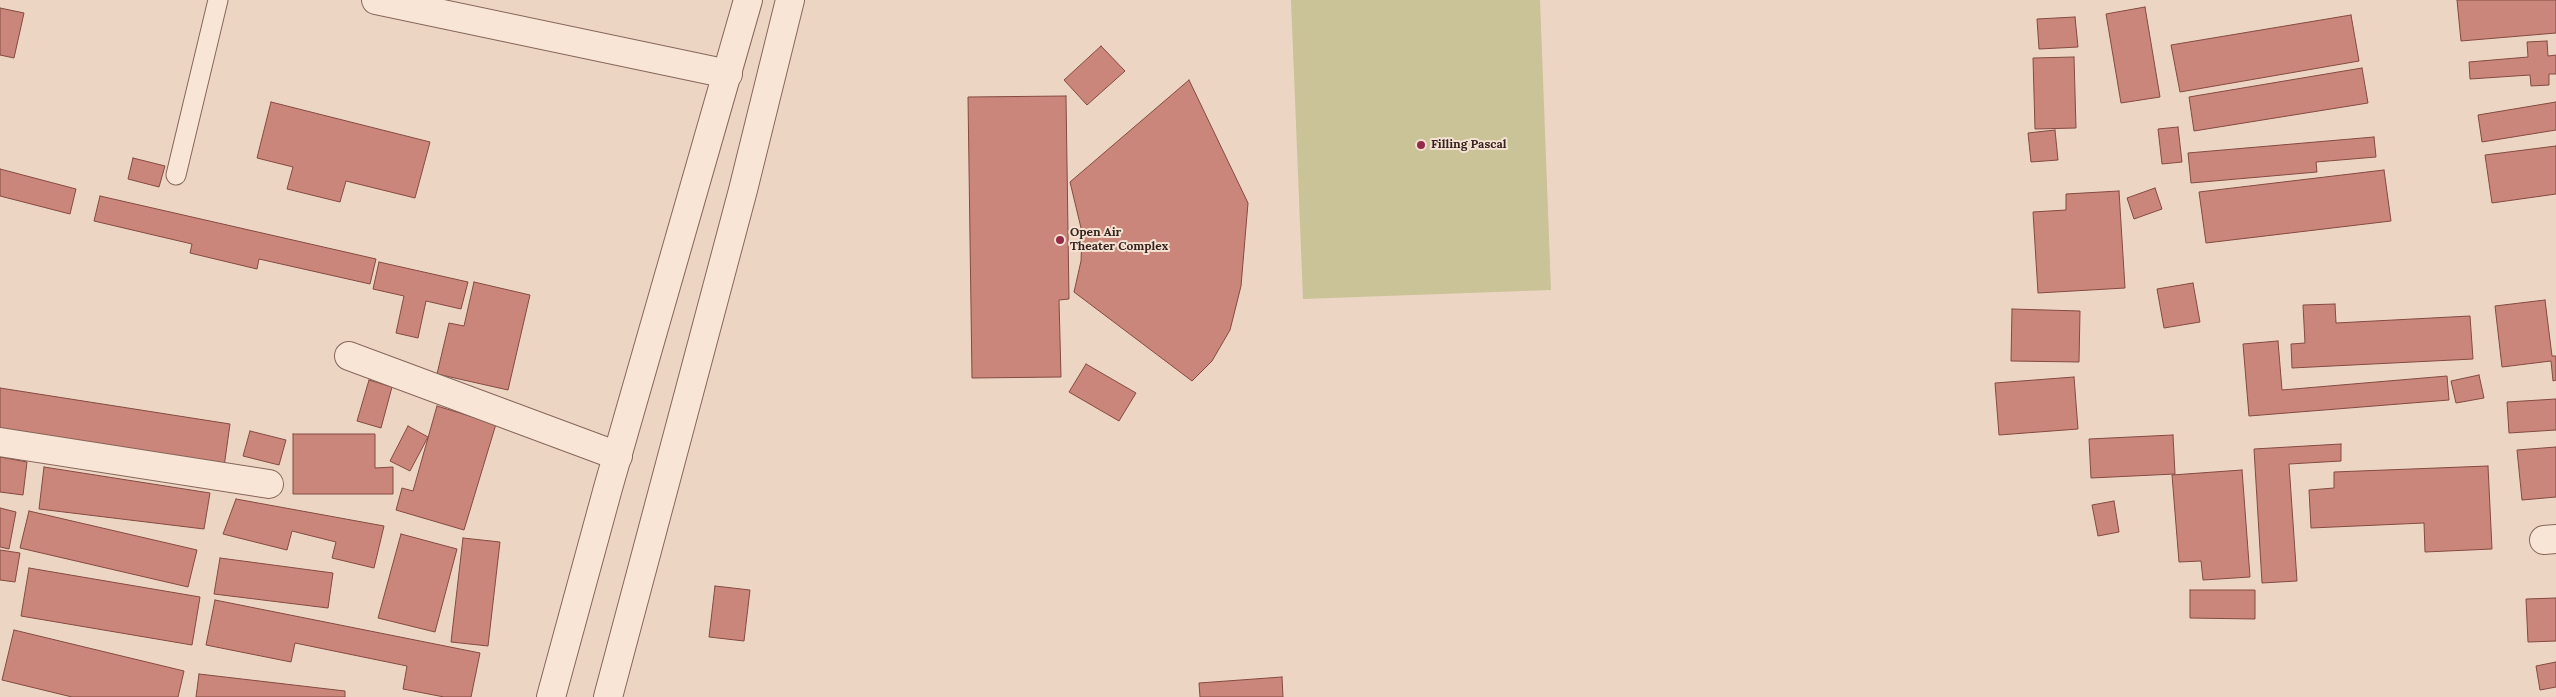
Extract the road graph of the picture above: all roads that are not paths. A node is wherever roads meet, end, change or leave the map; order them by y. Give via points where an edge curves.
1 (218, 0) edge
2 (376, 0) edge
3 (748, 0) edge
4 (790, 0) edge
5 (728, 74) junction
6 (176, 174) dead end
7 (349, 356) dead end
8 (0, 442) edge
9 (618, 456) junction
10 (269, 484) dead end
11 (551, 697) edge
12 (608, 697) edge

1 - 6 lane
2 - 5 street
3 - 5 street
4 - 12 street via 743,190
5 - 9 street
7 - 9 street
8 - 10 street
9 - 11 street

